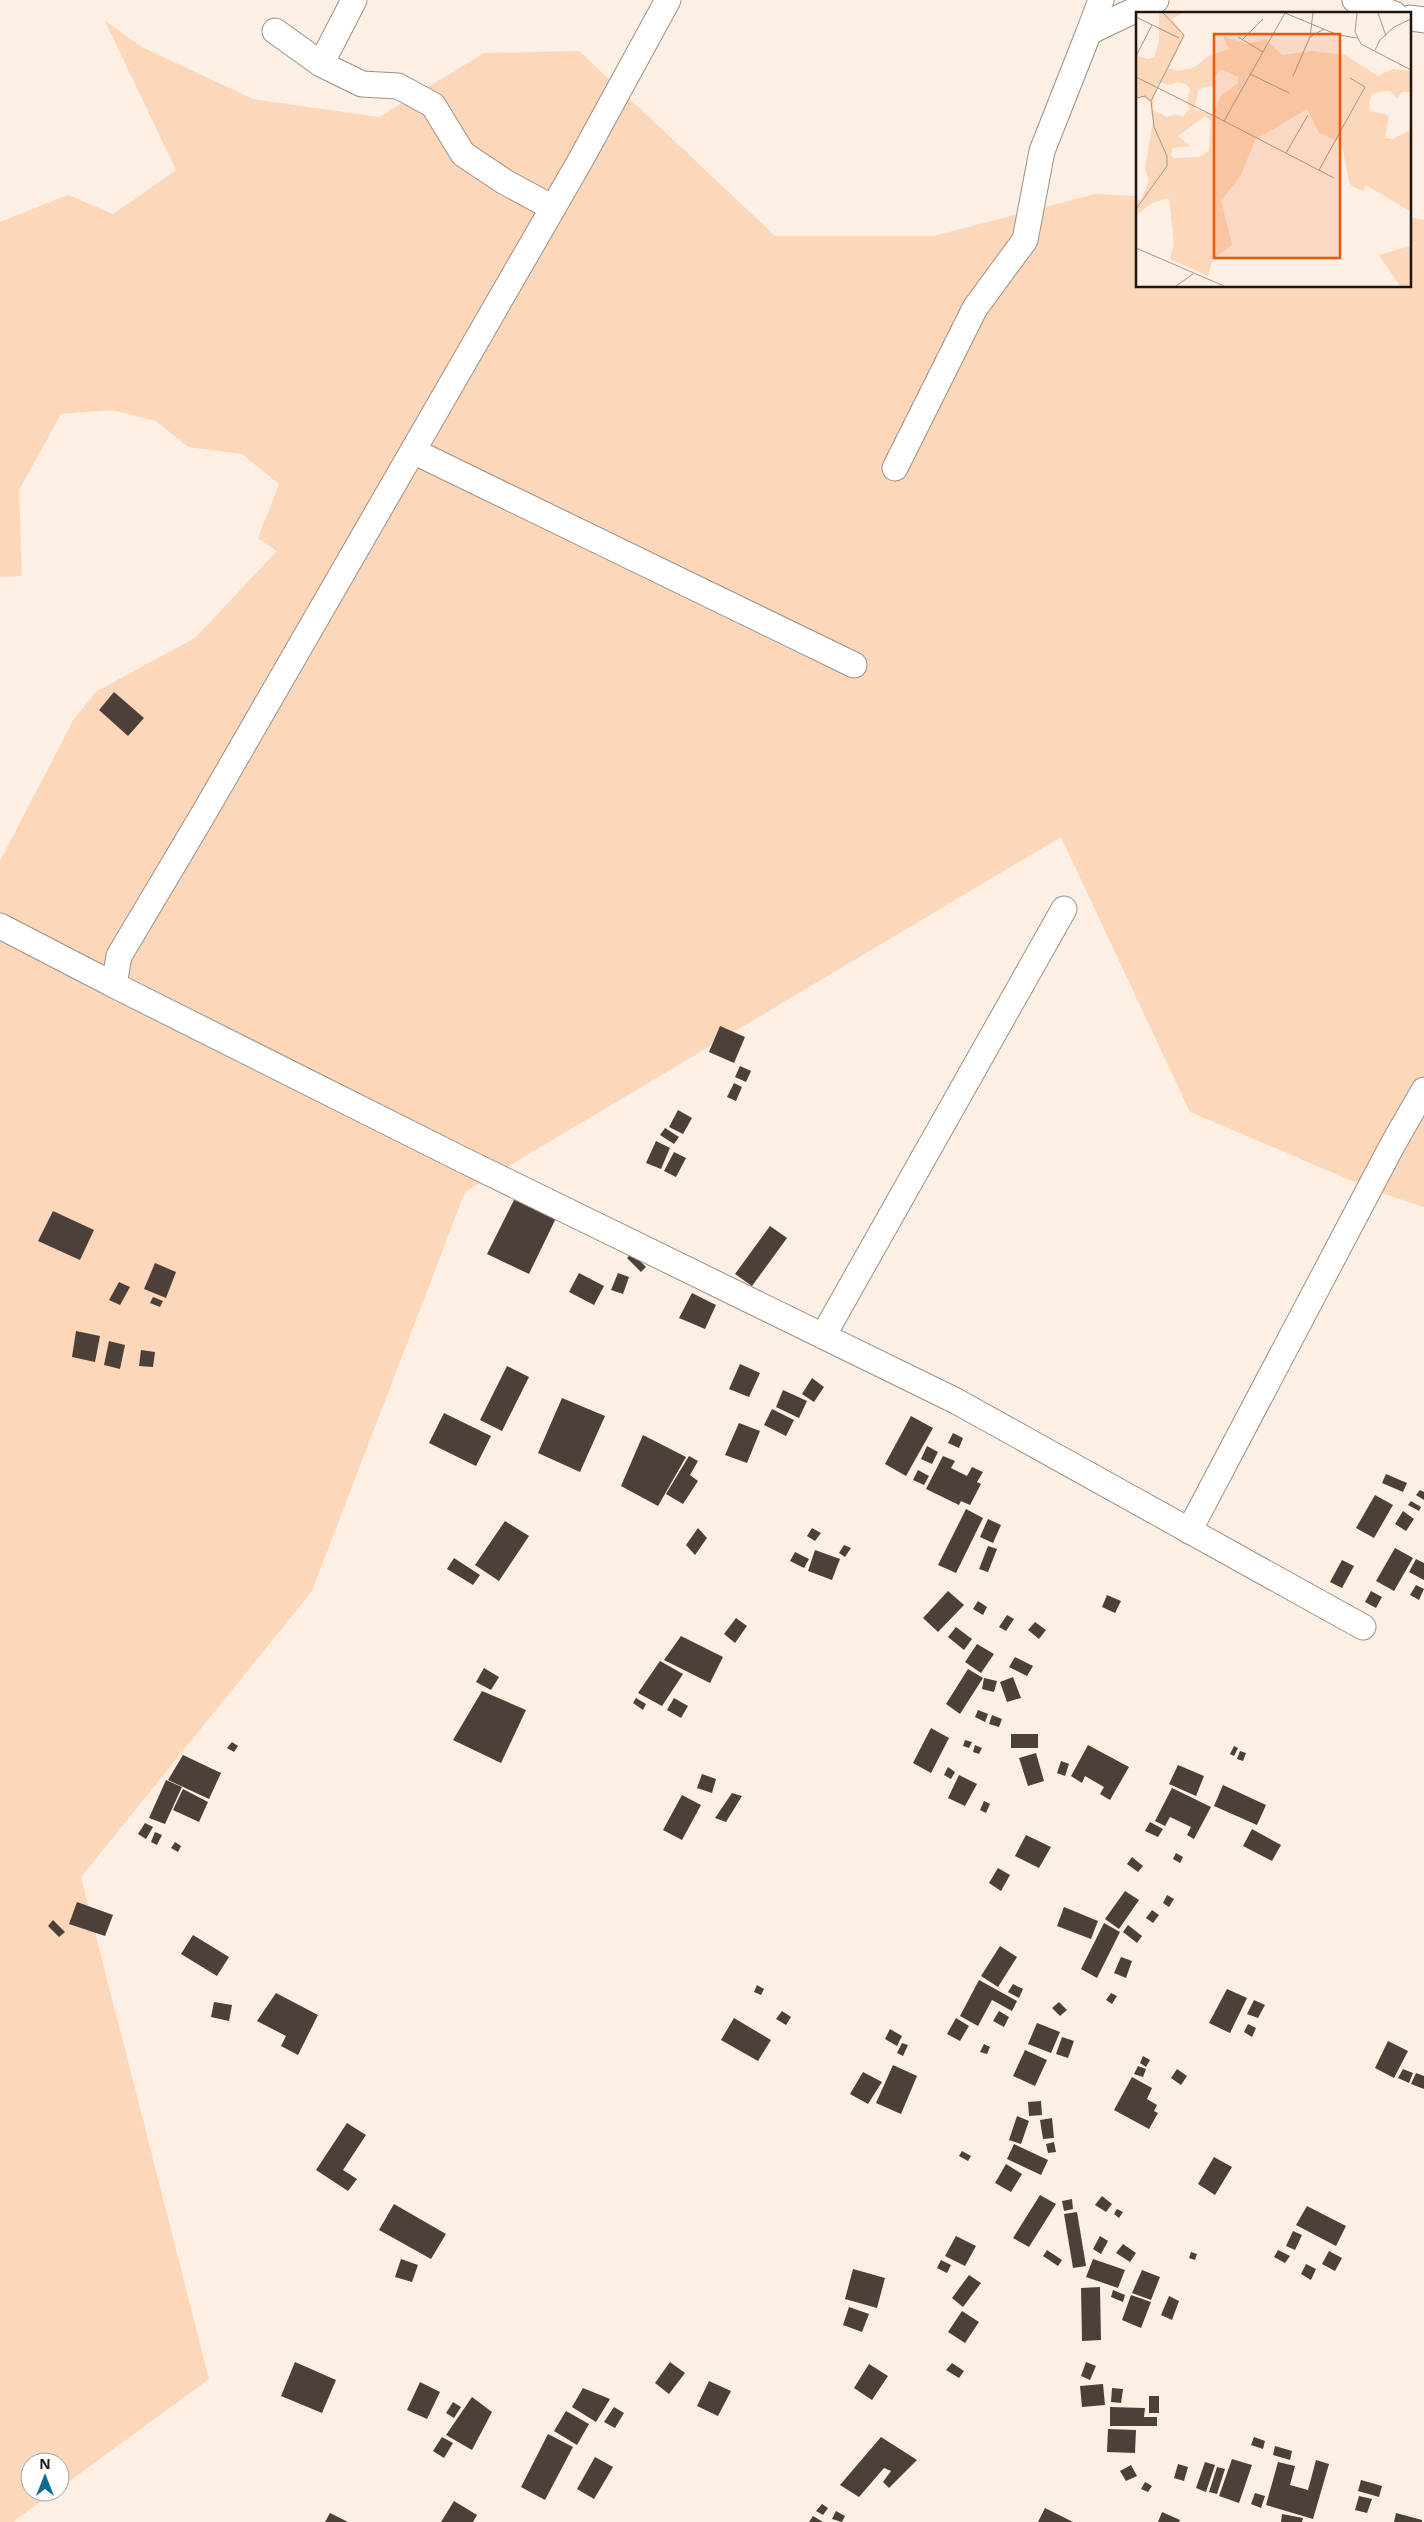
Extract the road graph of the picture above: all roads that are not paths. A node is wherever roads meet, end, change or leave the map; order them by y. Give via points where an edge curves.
1 (354, 0) edge
2 (668, 0) edge
3 (1101, 0) edge
4 (1156, 0) edge
5 (1355, 0) edge
6 (1388, 12) edge
7 (275, 31) dead end
8 (1089, 32) junction
9 (321, 64) junction
10 (553, 208) junction
11 (413, 451) junction
12 (895, 468) dead end
13 (854, 666) dead end
14 (1064, 909) dead end
15 (0, 926) edge
16 (114, 985) junction
17 (1424, 1090) edge
18 (823, 1336) junction
19 (1189, 1531) junction
20 (1363, 1627) dead end

1 - 9 street
2 - 10 street
3 - 8 street
4 - 8 street
5 - 6 street
7 - 9 street
8 - 12 street via 1042,151 1025,240 975,308
9 - 10 street via 362,84 398,86 433,105 463,154
10 - 11 street
11 - 13 street
11 - 16 street via 119,956
14 - 18 street
15 - 16 street
16 - 18 street
17 - 19 street
18 - 19 street via 956,1401
19 - 20 street

